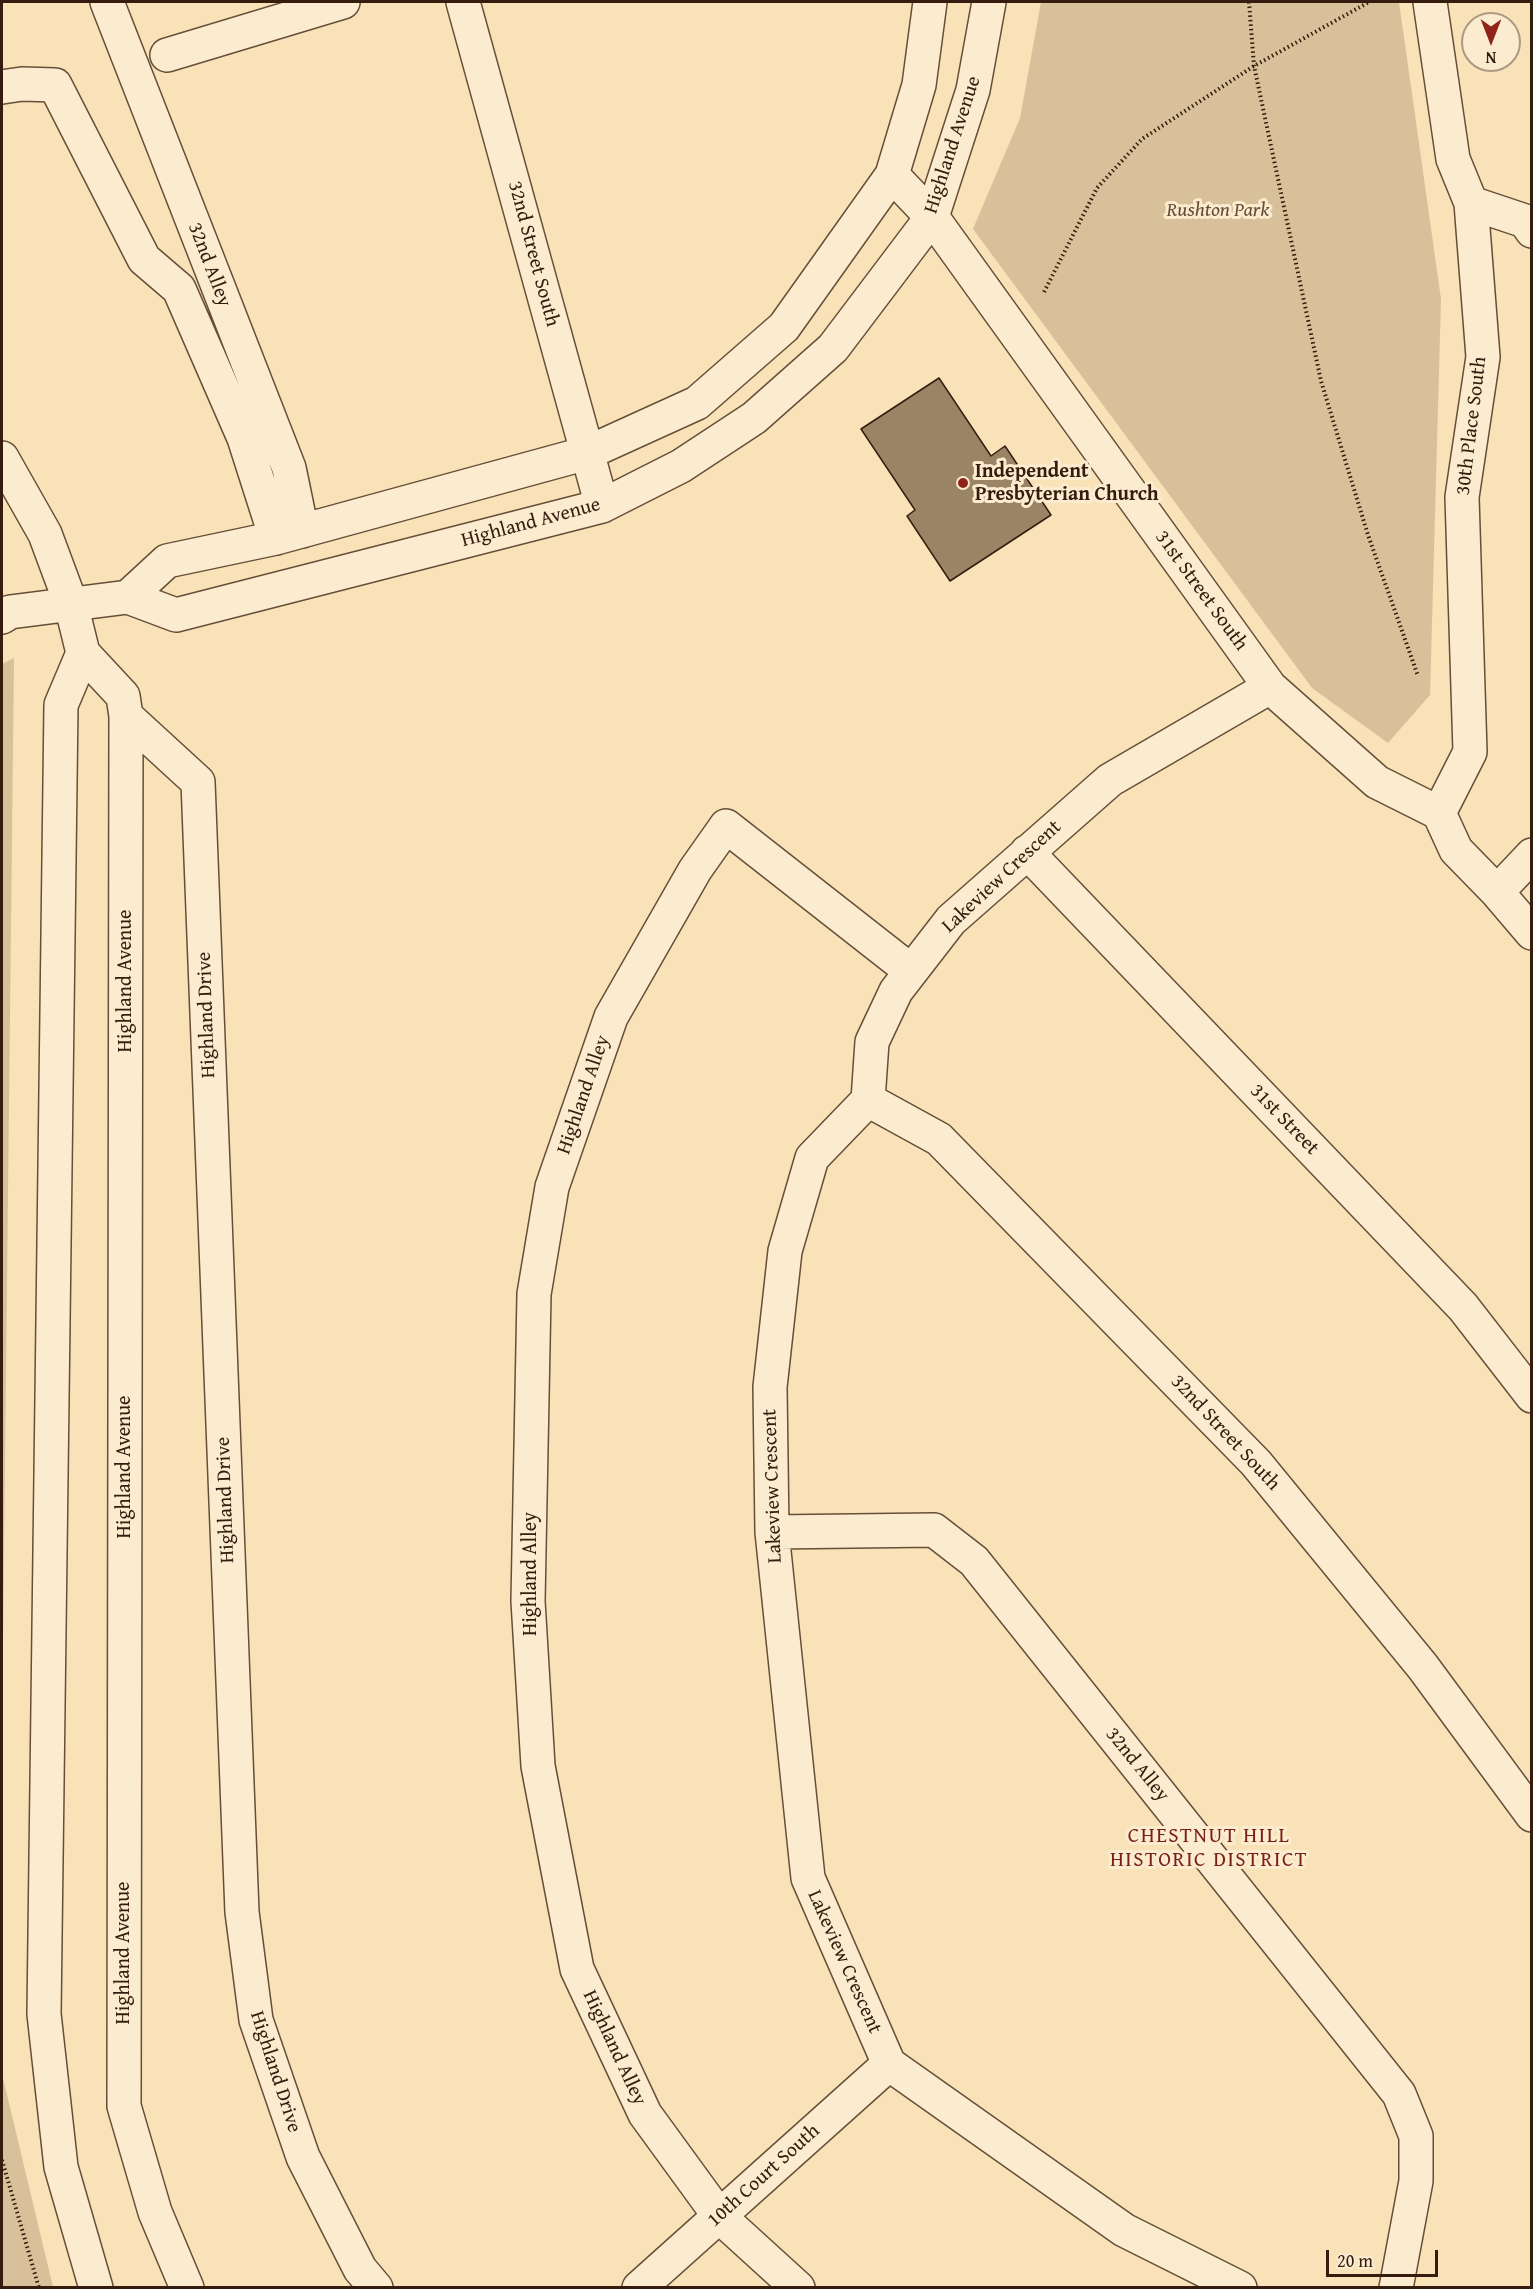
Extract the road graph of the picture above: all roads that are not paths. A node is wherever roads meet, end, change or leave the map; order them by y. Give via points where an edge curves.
1 (107, 2) edge
2 (343, 2) edge
3 (463, 2) edge
4 (930, 2) edge
5 (989, 2) edge
6 (1430, 2) edge
7 (167, 55) dead end
8 (2, 87) edge
9 (892, 175) junction
10 (1471, 202) junction
11 (932, 217) junction
12 (1532, 231) edge
13 (587, 453) junction
14 (2, 458) edge
15 (602, 506) junction
16 (289, 535) junction
17 (128, 597) junction
18 (71, 604) junction
19 (2, 616) edge
20 (83, 653) junction
21 (1270, 687) junction
22 (126, 716) junction
23 (1439, 813) junction
24 (1027, 852) junction
25 (1532, 855) edge
26 (1497, 892) junction
27 (1532, 933) edge
28 (911, 971) junction
29 (868, 1100) junction
30 (1532, 1396) edge
31 (772, 1532) junction
32 (1532, 1815) edge
33 (889, 2064) junction
34 (720, 2217) junction
35 (96, 2288) edge
36 (187, 2288) edge
37 (376, 2288) edge
38 (639, 2288) edge
39 (798, 2288) edge
40 (1240, 2288) edge
41 (1396, 2288) edge

1 - 16 street, 32nd Alley via 289,468
2 - 7 street
3 - 13 street, 32nd Street South
4 - 9 street via 919,85
5 - 11 street, Highland Avenue via 973,90
6 - 10 street, 30th Place South via 1454,159
8 - 16 street via 55,85 144,259 179,289
9 - 11 street, 31st Street South
9 - 13 street via 784,327 697,403
10 - 12 street via 1525,221
10 - 23 street, 30th Place South via 1483,357 1462,497 1470,752
11 - 15 street, Highland Avenue via 833,348 754,418 681,466
11 - 21 street, 31st Street South
13 - 15 street, 32nd Street South
13 - 16 street
14 - 18 street via 45,534
15 - 17 street, Highland Avenue via 176,615
16 - 17 street via 167,561
17 - 18 street, Highland Avenue
18 - 19 street
18 - 20 street, Highland Avenue
20 - 22 street, Highland Avenue via 123,696
20 - 35 street via 61,705 44,2014 61,2168
21 - 23 street, 31st Street South via 1377,782
21 - 24 street, Lakeview Crescent via 1110,780
22 - 36 street, Highland Avenue via 124,2106 155,2212
22 - 37 street, Highland Drive via 198,782 242,1912 256,2020 303,2157 360,2269
23 - 26 street via 1456,850
24 - 28 street, Lakeview Crescent via 951,920
24 - 30 street, 31st Street via 1463,1307
25 - 26 street
26 - 27 street
28 - 29 street, Lakeview Crescent via 896,991 872,1042
28 - 34 street, Highland Alley via 726,826 695,870 611,1017 552,1187 534,1294 528,1601 538,1766 577,1969 645,2114
29 - 31 street, Lakeview Crescent via 813,1158 785,1251 770,1387
29 - 32 street, 32nd Street South via 939,1139 1256,1463 1423,1667
31 - 33 street, Lakeview Crescent via 808,1878
31 - 41 street, 32nd Alley via 934,1530 974,1561 1399,2094 1416,2136 1416,2181
33 - 34 street, 10th Court South
33 - 40 street via 1124,2230
34 - 38 street, 10th Court South
34 - 39 street, Highland Alley

